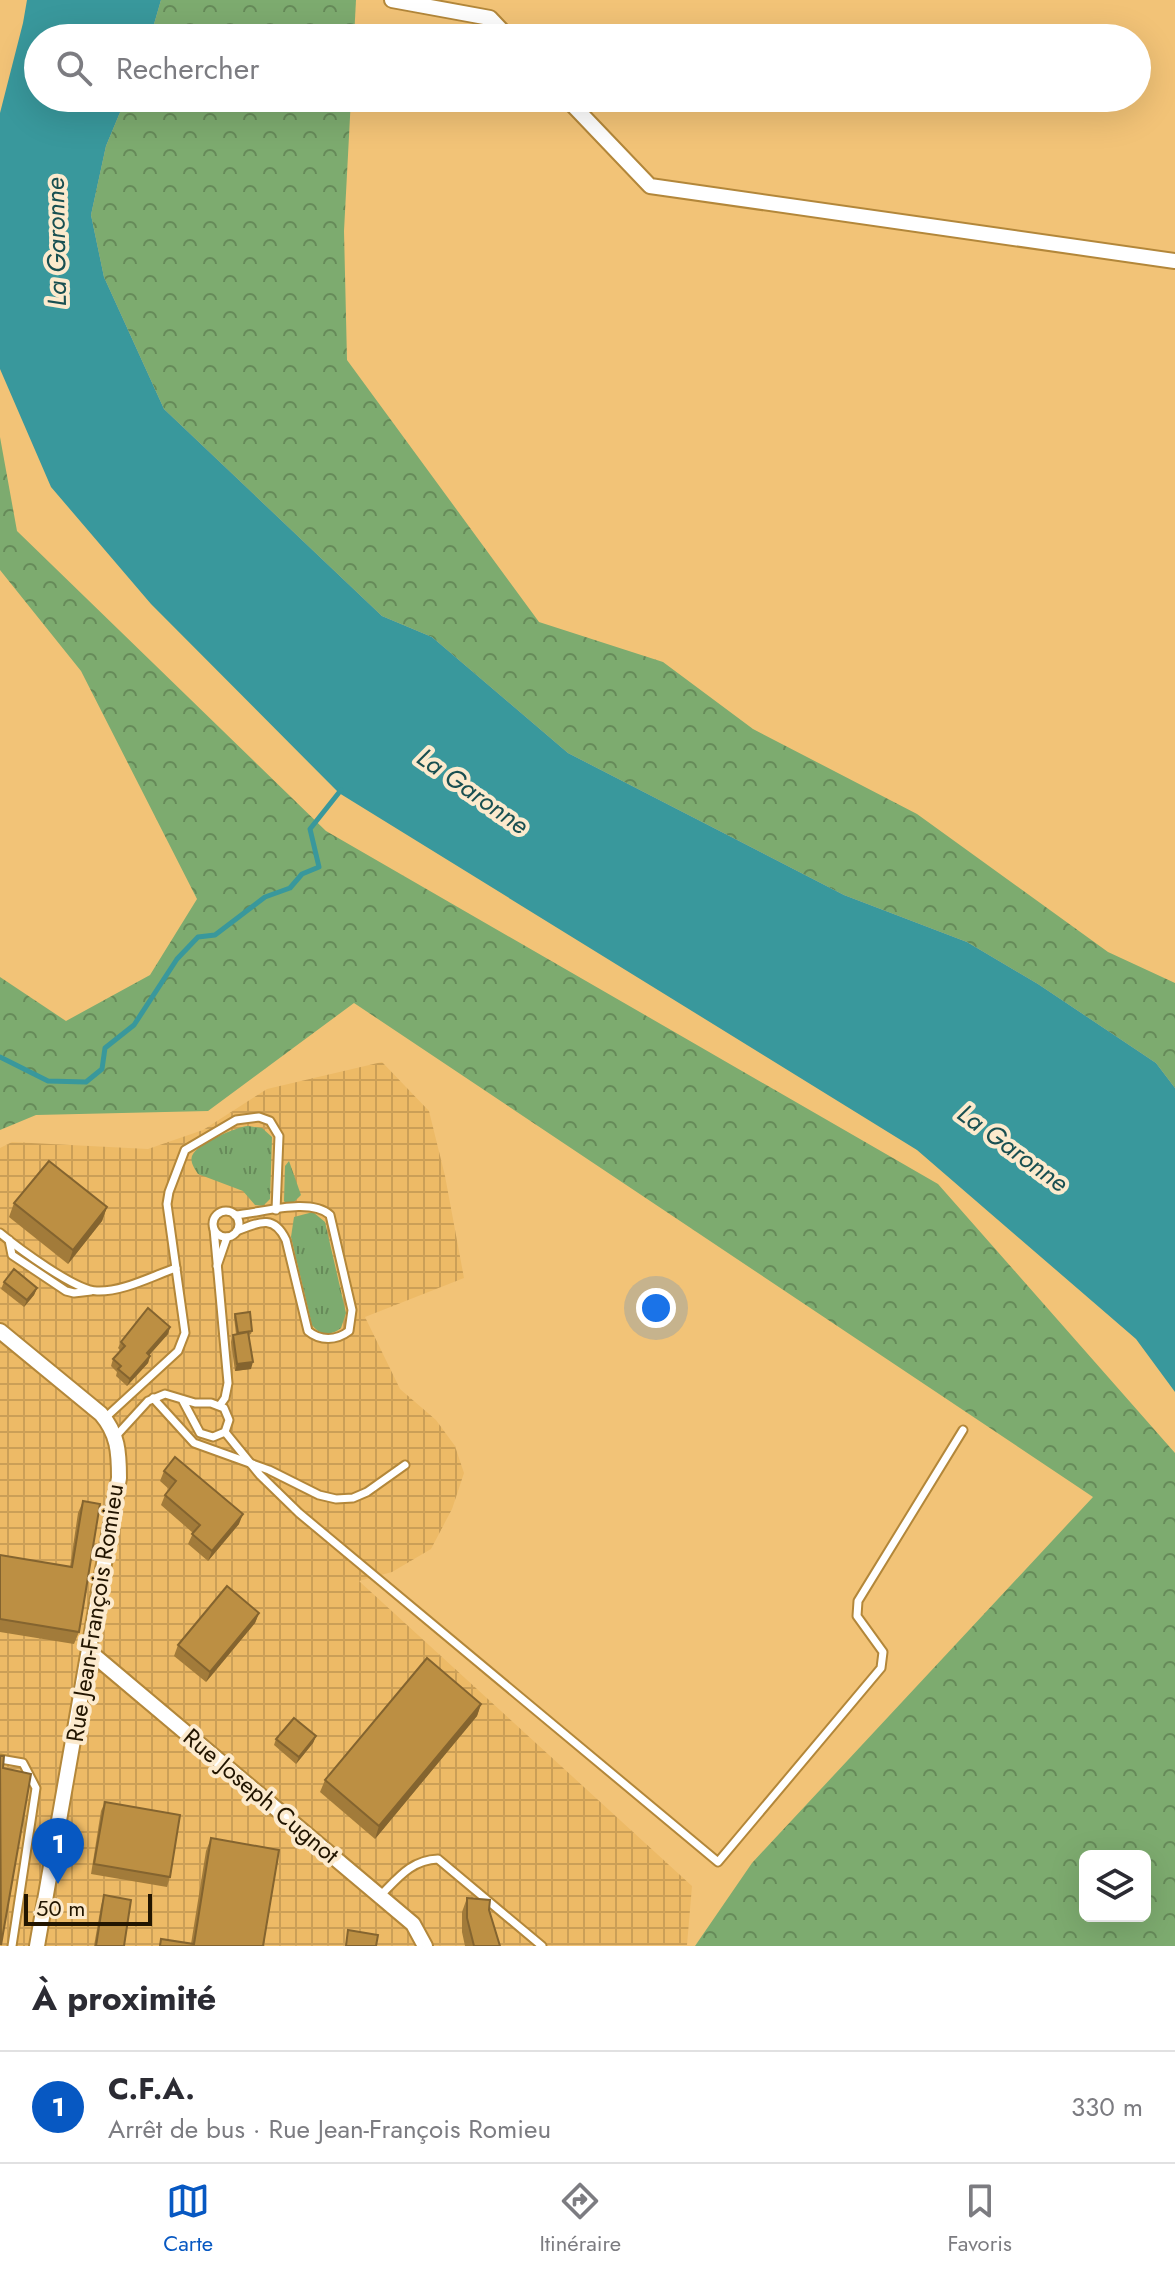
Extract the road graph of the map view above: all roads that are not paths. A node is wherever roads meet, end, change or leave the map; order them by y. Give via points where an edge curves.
1 (392, 0) edge
2 (496, 24) edge
3 (579, 112) edge
4 (1175, 261) edge
5 (276, 1210) junction
6 (235, 1215) junction
7 (214, 1229) junction
8 (237, 1231) junction
9 (0, 1233) edge
10 (227, 1237) junction
11 (176, 1268) junction
12 (217, 1268) junction
13 (0, 1331) edge
14 (153, 1398) junction
15 (183, 1401) junction
16 (220, 1405) junction
17 (105, 1418) junction
18 (963, 1430) dead end
19 (225, 1432) junction
20 (116, 1436) junction
21 (250, 1463) junction
22 (405, 1465) dead end
23 (90, 1652) junction
24 (0, 1759) edge
25 (380, 1896) junction
26 (12, 1946) edge
27 (37, 1946) edge
28 (425, 1946) edge
29 (542, 1946) edge

1 - 2 street via 490,18
3 - 4 street via 650,186
5 - 6 lane
5 - 8 lane via 310,1206 330,1215 352,1310 351,1327 343,1335 319,1338 305,1326 280,1228 262,1222
5 - 11 lane via 279,1136 266,1119 242,1117 185,1150 180,1159 167,1204
6 - 7 lane via 219,1214
6 - 8 lane
7 - 10 lane
7 - 12 lane
8 - 10 lane
9 - 11 lane via 91,1291 112,1290
10 - 12 lane
11 - 17 lane via 185,1333 181,1345
12 - 16 lane via 228,1383
13 - 17 street, Rue Jean-François Romieu
14 - 15 lane via 165,1394
14 - 20 lane
14 - 21 lane via 194,1443
15 - 16 lane
15 - 19 lane via 200,1433 213,1437
16 - 19 lane via 228,1413
17 - 20 street, Rue Jean-François Romieu
18 - 21 lane via 858,1601 857,1616 883,1652 881,1668 718,1862 299,1513
19 - 21 lane
20 - 23 street, Rue Jean-François Romieu via 119,1478
21 - 22 lane via 336,1499 367,1492
23 - 25 street, Rue Joseph Cugnot
23 - 27 street, Rue Jean-François Romieu
24 - 26 lane via 23,1763 36,1788
25 - 28 street, Rue Joseph Cugnot via 413,1924
25 - 29 lane via 406,1869 438,1859

